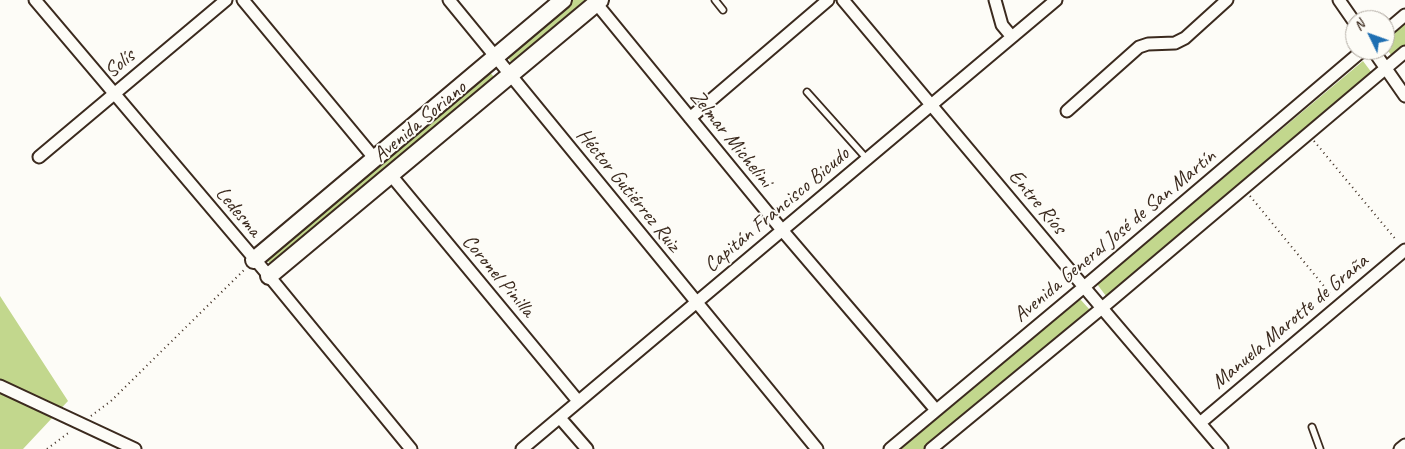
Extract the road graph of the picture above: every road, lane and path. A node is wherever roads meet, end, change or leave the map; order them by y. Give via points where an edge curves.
1 (35, 0) edge
2 (226, 0) edge
3 (243, 0) edge
4 (449, 0) edge
5 (563, 0) edge
6 (716, 0) edge
7 (828, 0) edge
8 (843, 0) edge
9 (995, 0) edge
10 (1056, 0) edge
11 (1227, 0) edge
12 (598, 2) edge
13 (723, 10) dead end
14 (1405, 15) edge
15 (1395, 24) edge
16 (1012, 37) junction
17 (1405, 52) edge
18 (496, 57) junction
19 (1351, 60) edge
20 (1380, 60) edge
21 (1386, 68) junction
22 (510, 75) junction
23 (808, 92) dead end
24 (114, 93) junction
25 (1405, 96) edge
26 (930, 105) junction
27 (1067, 111) dead end
28 (690, 118) junction
29 (1308, 134) junction
30 (39, 156) dead end
31 (375, 159) junction
32 (867, 159) junction
33 (390, 174) junction
34 (1244, 188) junction
35 (782, 230) junction
36 (1405, 250) edge
37 (254, 260) junction
38 (269, 276) junction
39 (1084, 287) junction
40 (697, 303) junction
41 (1340, 305) junction
42 (1102, 308) junction
43 (0, 386) edge
44 (578, 401) junction
45 (936, 410) junction
46 (560, 418) junction
47 (1200, 423) junction
48 (80, 424) junction
49 (1312, 427) dead end
50 (1405, 445) edge
51 (47, 449) edge
52 (135, 449) edge
53 (411, 449) edge
54 (522, 449) edge
55 (587, 449) edge
56 (817, 449) edge
57 (890, 449) edge
58 (932, 449) edge
59 (1222, 449) edge
60 (1320, 449) edge
61 (1400, 449) edge

1 - 24 street, Ledesma
2 - 24 street, Solís
3 - 31 street
4 - 18 street, Héctor Gutiérrez Ruiz
5 - 18 street, Avenida Soriano
6 - 13 lane
7 - 28 street
8 - 26 street, Entre Ríos
9 - 16 street via 1002,25
10 - 16 street, Capitán Francisco Bicudo
11 - 27 street via 1185,38 1175,43 1139,47
12 - 22 street, Avenida Soriano
12 - 28 street, Zelmar Michelini
14 - 15 street
16 - 26 street, Capitán Francisco Bicudo
17 - 21 street
18 - 22 street, Héctor Gutiérrez Ruiz
18 - 31 street, Avenida Soriano
19 - 39 street, Avenida General José de San Martín
20 - 21 street
21 - 25 street
21 - 29 street
22 - 33 street, Avenida Soriano
22 - 40 street, Héctor Gutiérrez Ruiz
23 - 32 lane
24 - 30 street, Solís
24 - 37 street, Ledesma
26 - 32 street, Capitán Francisco Bicudo
26 - 39 street, Entre Ríos
28 - 35 street, Zelmar Michelini
29 - 34 street
29 - 36 path
31 - 37 street, Avenida Soriano
32 - 35 street, Capitán Francisco Bicudo
33 - 38 street, Avenida Soriano
33 - 44 street, Coronel Pinilla
34 - 41 path
34 - 42 street
35 - 40 street, Capitán Francisco Bicudo
35 - 45 street, Zelmar Michelini
36 - 41 street, Manuela Marotte de Graña
37 - 38 street, Ledesma
37 - 48 path via 111,401
38 - 53 street, Ledesma
39 - 42 street, Entre Ríos
39 - 45 street, Avenida General José de San Martín
40 - 44 street, Capitán Francisco Bicudo
40 - 56 street, Héctor Gutiérrez Ruiz
41 - 47 street, Manuela Marotte de Graña
42 - 47 street, Entre Ríos
42 - 58 street
43 - 48 street
44 - 46 street, Capitán Francisco Bicudo
45 - 57 street, Avenida General José de San Martín
46 - 54 street, Capitán Francisco Bicudo
46 - 55 street
47 - 59 street, Entre Ríos
48 - 51 path
48 - 52 street
49 - 60 lane
50 - 61 street

